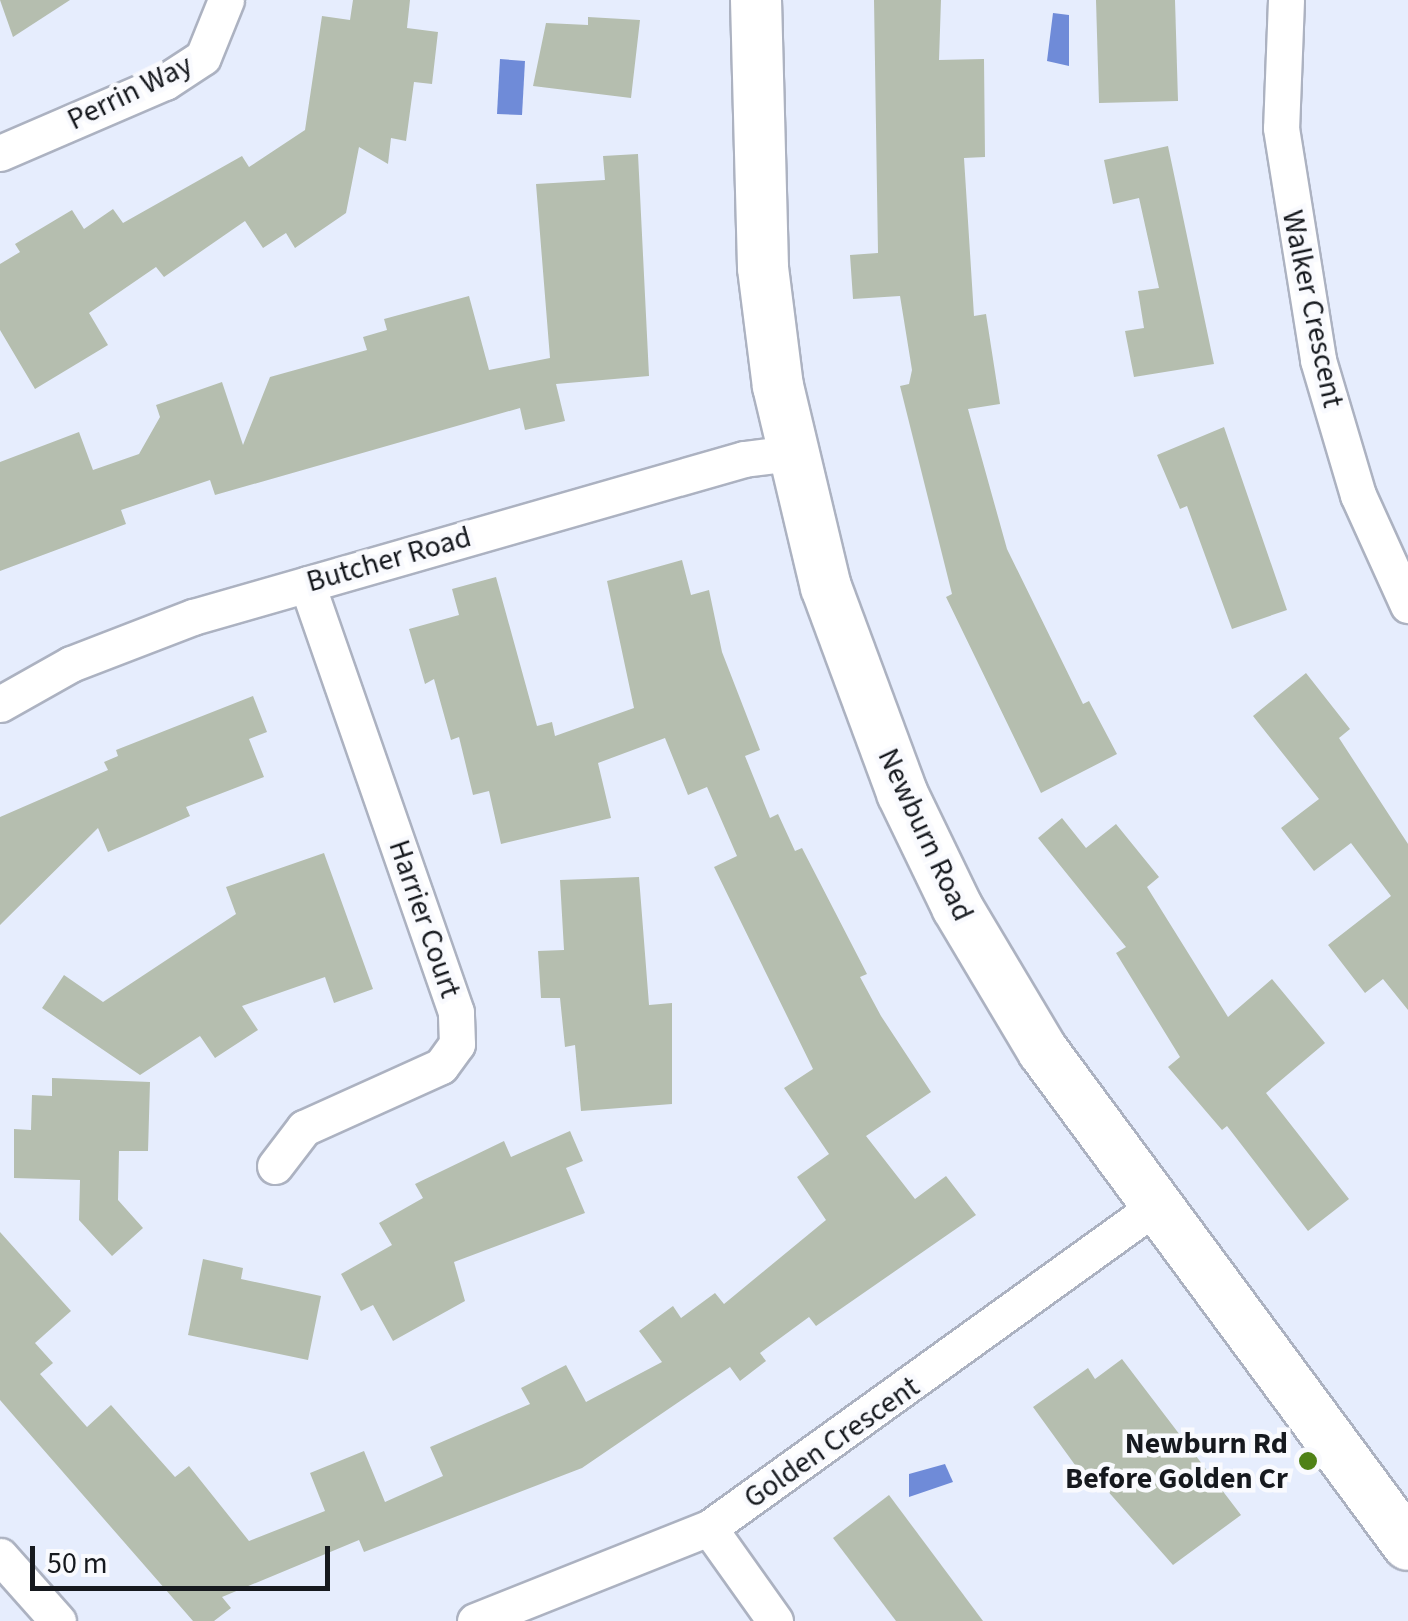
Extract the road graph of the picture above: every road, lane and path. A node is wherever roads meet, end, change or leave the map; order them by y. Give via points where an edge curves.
1 (226, 0) edge
2 (756, 0) edge
3 (1286, 0) edge
4 (0, 152) edge
5 (791, 452) junction
6 (308, 584) junction
7 (1408, 605) edge
8 (0, 704) edge
9 (275, 1166) dead end
10 (1156, 1206) junction
11 (710, 1528) junction
12 (1408, 1545) edge
13 (0, 1556) edge
14 (58, 1621) edge
15 (475, 1621) edge
16 (775, 1621) edge

1 - 4 street, Perrin Way via 203,57 165,82
2 - 5 street, Newburn Road via 763,268
3 - 7 street, Walker Crescent via 1288,200 1318,360 1358,494
5 - 6 street, Butcher Road via 744,459
5 - 10 street, Newburn Road via 848,658 902,794 1006,994
6 - 8 street, Butcher Road via 150,631
6 - 9 street, Harrier Court via 456,1012 457,1044 441,1066 304,1128
10 - 11 street, Golden Crescent
10 - 12 street, Newburn Road
11 - 15 street, Golden Crescent
11 - 16 street
13 - 14 street

